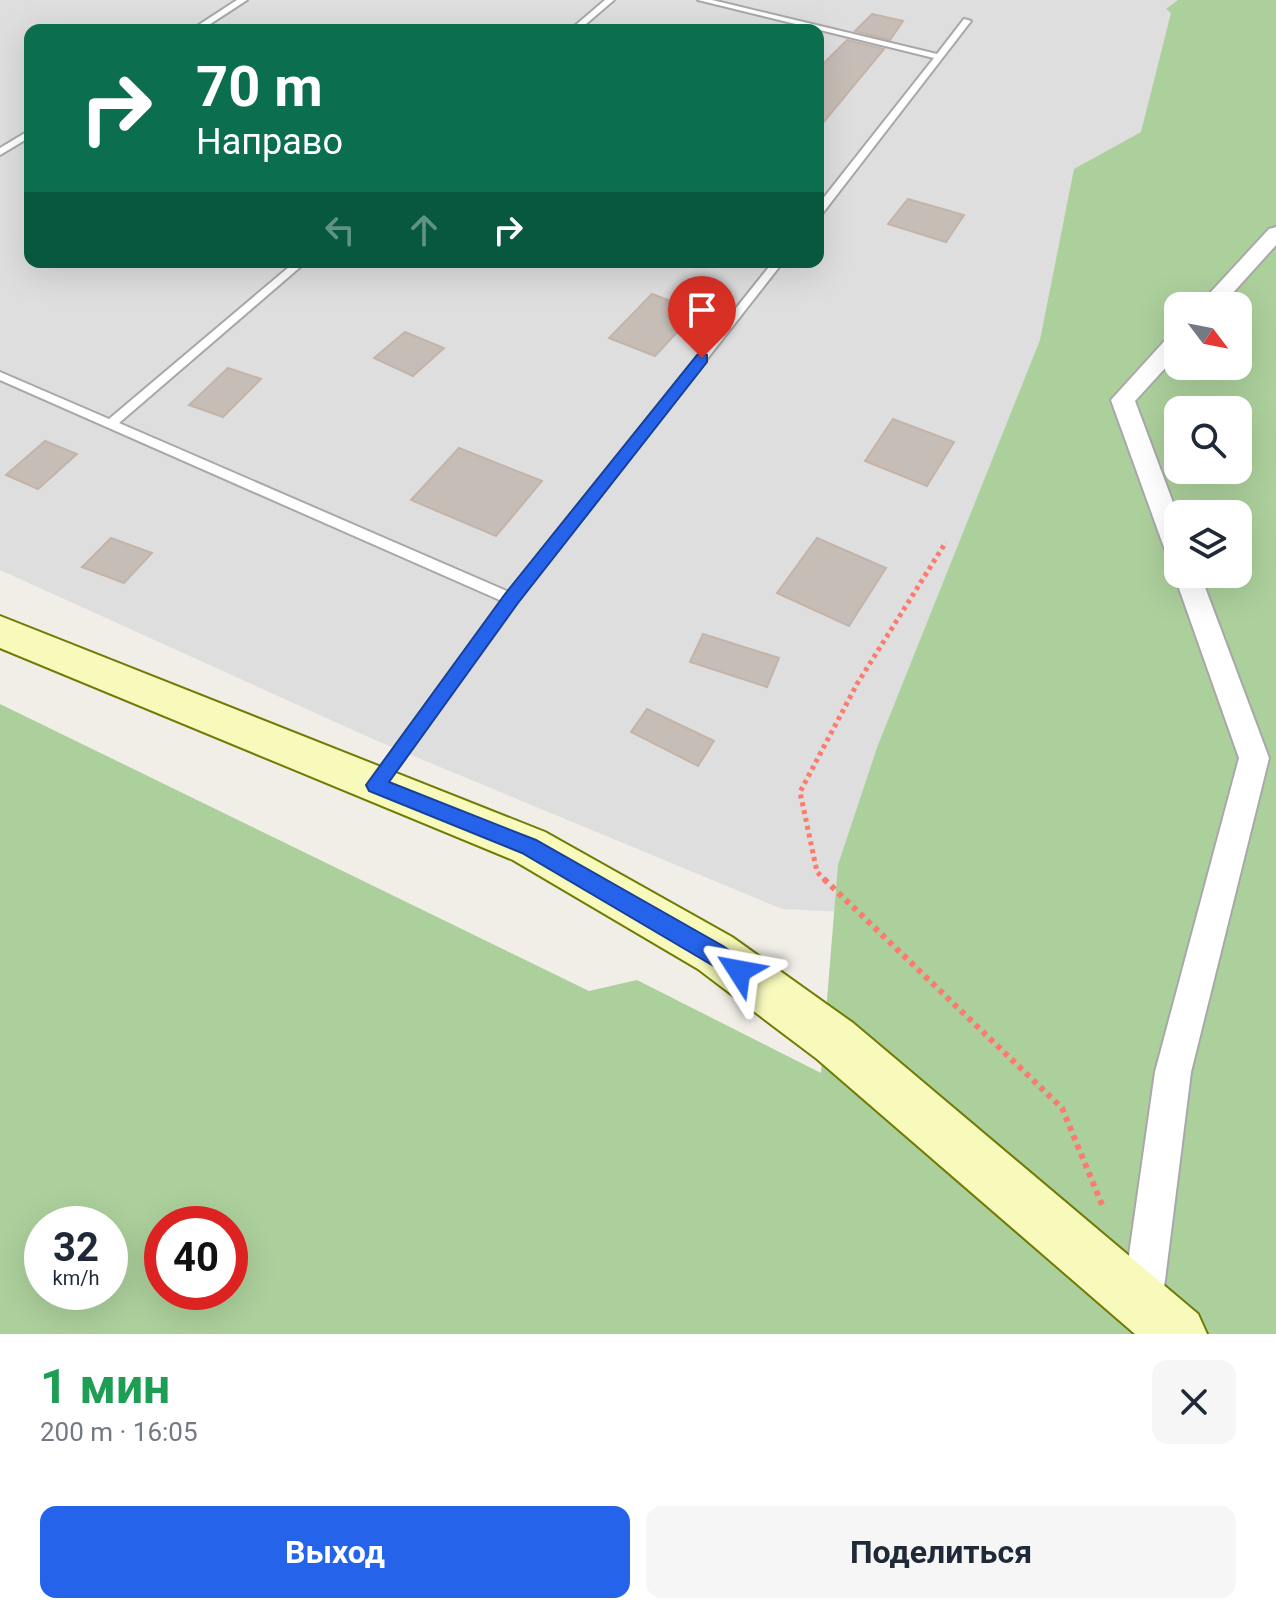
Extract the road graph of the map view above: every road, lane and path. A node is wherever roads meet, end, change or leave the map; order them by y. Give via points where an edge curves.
1 (243, 0) edge
2 (610, 0) edge
3 (702, 0) edge
4 (967, 21) dead end
5 (205, 24) edge
6 (581, 24) edge
7 (803, 24) edge
8 (824, 29) edge
9 (941, 57) junction
10 (24, 137) edge
11 (0, 152) edge
12 (824, 204) edge
13 (1276, 233) edge
14 (294, 268) edge
15 (773, 268) edge
16 (1222, 292) edge
17 (1164, 355) edge
18 (0, 376) edge
19 (110, 424) junction
20 (1164, 512) edge
21 (946, 542) dead end
22 (1192, 588) edge
23 (511, 599) junction
24 (0, 631) edge
25 (376, 785) junction
26 (1108, 1220) dead end
27 (1142, 1304) junction
28 (1178, 1334) edge

1 - 5 lane
2 - 6 lane
3 - 7 lane
4 - 9 lane
8 - 9 lane
9 - 12 lane
10 - 11 lane
13 - 16 street
14 - 19 lane
15 - 23 lane
17 - 20 street via 1123,400
18 - 19 lane
19 - 23 lane
21 - 26 path via 857,684 800,792 817,872 1062,1108
22 - 27 street via 1254,758 1173,1072
23 - 25 lane
24 - 25 street
25 - 27 street via 529,846 715,953 835,1041
27 - 28 street

